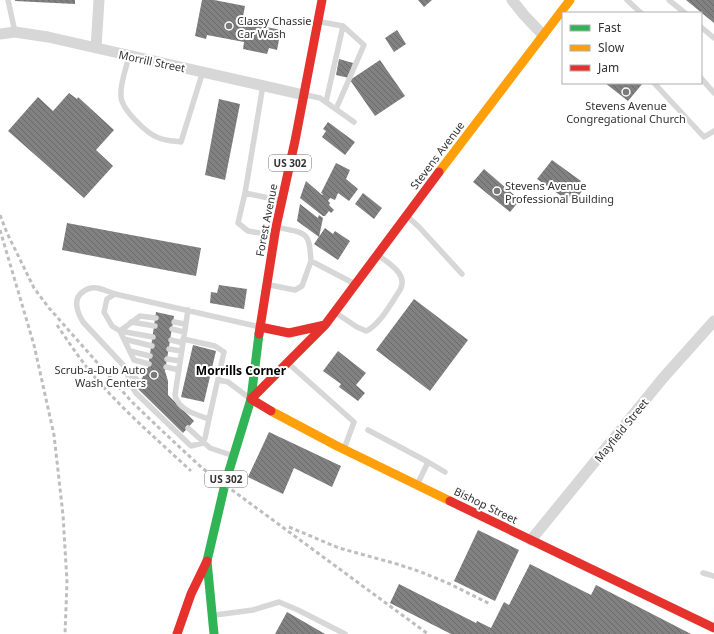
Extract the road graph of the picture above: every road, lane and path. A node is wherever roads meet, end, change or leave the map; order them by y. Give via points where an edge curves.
1 (8, 0) edge
2 (99, 0) edge
3 (322, 0) edge
4 (512, 0) edge
5 (570, 0) edge
6 (626, 0) edge
7 (669, 0) edge
8 (565, 11) edge
9 (640, 12) edge
10 (684, 12) edge
11 (562, 14) edge
12 (318, 21) junction
13 (343, 26) junction
14 (702, 28) edge
15 (15, 32) junction
16 (0, 34) edge
17 (543, 35) junction
18 (714, 38) edge
19 (96, 48) junction
20 (130, 56) junction
21 (202, 71) junction
22 (702, 79) edge
23 (655, 84) edge
24 (263, 85) junction
25 (714, 93) edge
26 (304, 95) junction
27 (326, 102) junction
28 (336, 109) junction
29 (354, 122) dead end
30 (714, 131) edge
31 (245, 193) junction
32 (282, 201) junction
33 (407, 216) junction
34 (276, 231) junction
35 (377, 255) junction
36 (311, 261) junction
37 (462, 274) dead end
38 (355, 284) junction
39 (266, 285) junction
40 (115, 294) junction
41 (188, 310) junction
42 (334, 312) junction
43 (156, 318) dead end
44 (714, 321) edge
45 (131, 322) junction
46 (174, 322) dead end
47 (185, 324) junction
48 (325, 325) junction
49 (155, 326) dead end
50 (260, 327) junction
51 (172, 329) dead end
52 (120, 331) junction
53 (184, 332) junction
54 (153, 337) dead end
55 (124, 339) junction
56 (170, 340) dead end
57 (183, 341) junction
58 (152, 346) dead end
59 (169, 349) dead end
60 (130, 351) junction
61 (181, 351) junction
62 (150, 356) dead end
63 (167, 359) dead end
64 (180, 361) junction
65 (288, 363) junction
66 (149, 364) dead end
67 (166, 367) dead end
68 (126, 370) junction
69 (178, 370) junction
70 (218, 380) junction
71 (139, 382) dead end
72 (251, 399) junction
73 (209, 419) junction
74 (188, 428) dead end
75 (368, 430) dead end
76 (203, 443) junction
77 (344, 449) junction
78 (233, 456) junction
79 (428, 462) junction
80 (445, 472) dead end
81 (417, 485) junction
82 (531, 540) junction
83 (207, 561) junction
84 (703, 573) dead end
85 (714, 576) edge
86 (212, 616) junction
87 (714, 628) edge
88 (177, 634) edge
89 (214, 634) edge
90 (345, 634) edge

1 - 15 lane
2 - 19 street
3 - 12 main road, Forest Avenue / US 302
4 - 17 street
5 - 8 main road, Stevens Avenue
6 - 9 lane
7 - 10 lane
11 - 17 main road, Stevens Avenue
12 - 13 lane
12 - 26 main road, Forest Avenue / US 302
13 - 27 lane
13 - 28 lane via 364,45
14 - 18 lane
15 - 16 street, Morrill Street
15 - 19 street, Morrill Street
17 - 33 main road, Stevens Avenue
19 - 20 street, Morrill Street
20 - 21 street, Morrill Street
20 - 21 lane via 120,97 138,123 158,138 181,142
21 - 24 street, Morrill Street
22 - 25 lane
23 - 30 lane via 704,137
24 - 26 street, Morrill Street
24 - 31 lane
26 - 27 lane
26 - 32 main road, Forest Avenue / US 302
27 - 28 lane
28 - 29 lane
31 - 32 lane
31 - 34 lane via 238,223 248,231
32 - 34 main road, Forest Avenue / US 302
33 - 35 main road, Stevens Avenue
33 - 37 lane
34 - 36 lane via 301,232 307,237
34 - 39 main road, Forest Avenue / US 302
35 - 38 main road, Stevens Avenue
35 - 42 lane via 400,272 402,287 376,323 366,331
36 - 38 lane
36 - 39 lane via 302,286 295,290
38 - 42 main road, Stevens Avenue
39 - 50 main road, Forest Avenue / US 302
40 - 41 lane
40 - 52 lane via 107,299 104,312 112,326
40 - 68 lane via 96,287 88,288 81,293 77,301 77,312
41 - 47 lane
41 - 50 lane
42 - 48 main road, Stevens Avenue
43 - 45 lane via 140,316
44 - 82 street, Mayfield Street via 663,378
45 - 49 lane
45 - 52 lane
46 - 47 lane
47 - 53 lane
48 - 50 main road via 289,333
48 - 65 main road, Stevens Avenue
50 - 72 main road, Forest Avenue / US 302
51 - 53 lane
52 - 54 lane
52 - 55 lane
53 - 57 lane
55 - 58 lane
55 - 60 lane
56 - 57 lane
57 - 61 lane
57 - 70 lane via 215,346 224,352
59 - 61 lane
60 - 62 lane
60 - 66 lane via 134,360
61 - 64 lane
63 - 64 lane
64 - 69 lane
65 - 72 main road, Stevens Avenue
65 - 77 lane via 354,422
67 - 69 lane
68 - 71 lane
68 - 76 lane via 129,382 136,393 191,446
69 - 73 lane via 176,400 192,413
70 - 72 lane via 228,382
70 - 73 lane
72 - 77 main road, Bishop Street
72 - 78 main road, US 302
73 - 76 lane
74 - 76 lane
75 - 79 lane
76 - 78 lane via 212,450
77 - 81 main road, Bishop Street
78 - 83 main road, US 302
79 - 80 lane
79 - 81 lane
81 - 82 main road, Bishop Street
82 - 87 main road, Bishop Street
83 - 86 main road, US 302
83 - 88 main road via 191,594
84 - 85 lane
86 - 89 main road, US 302
86 - 90 lane via 253,610 279,602

